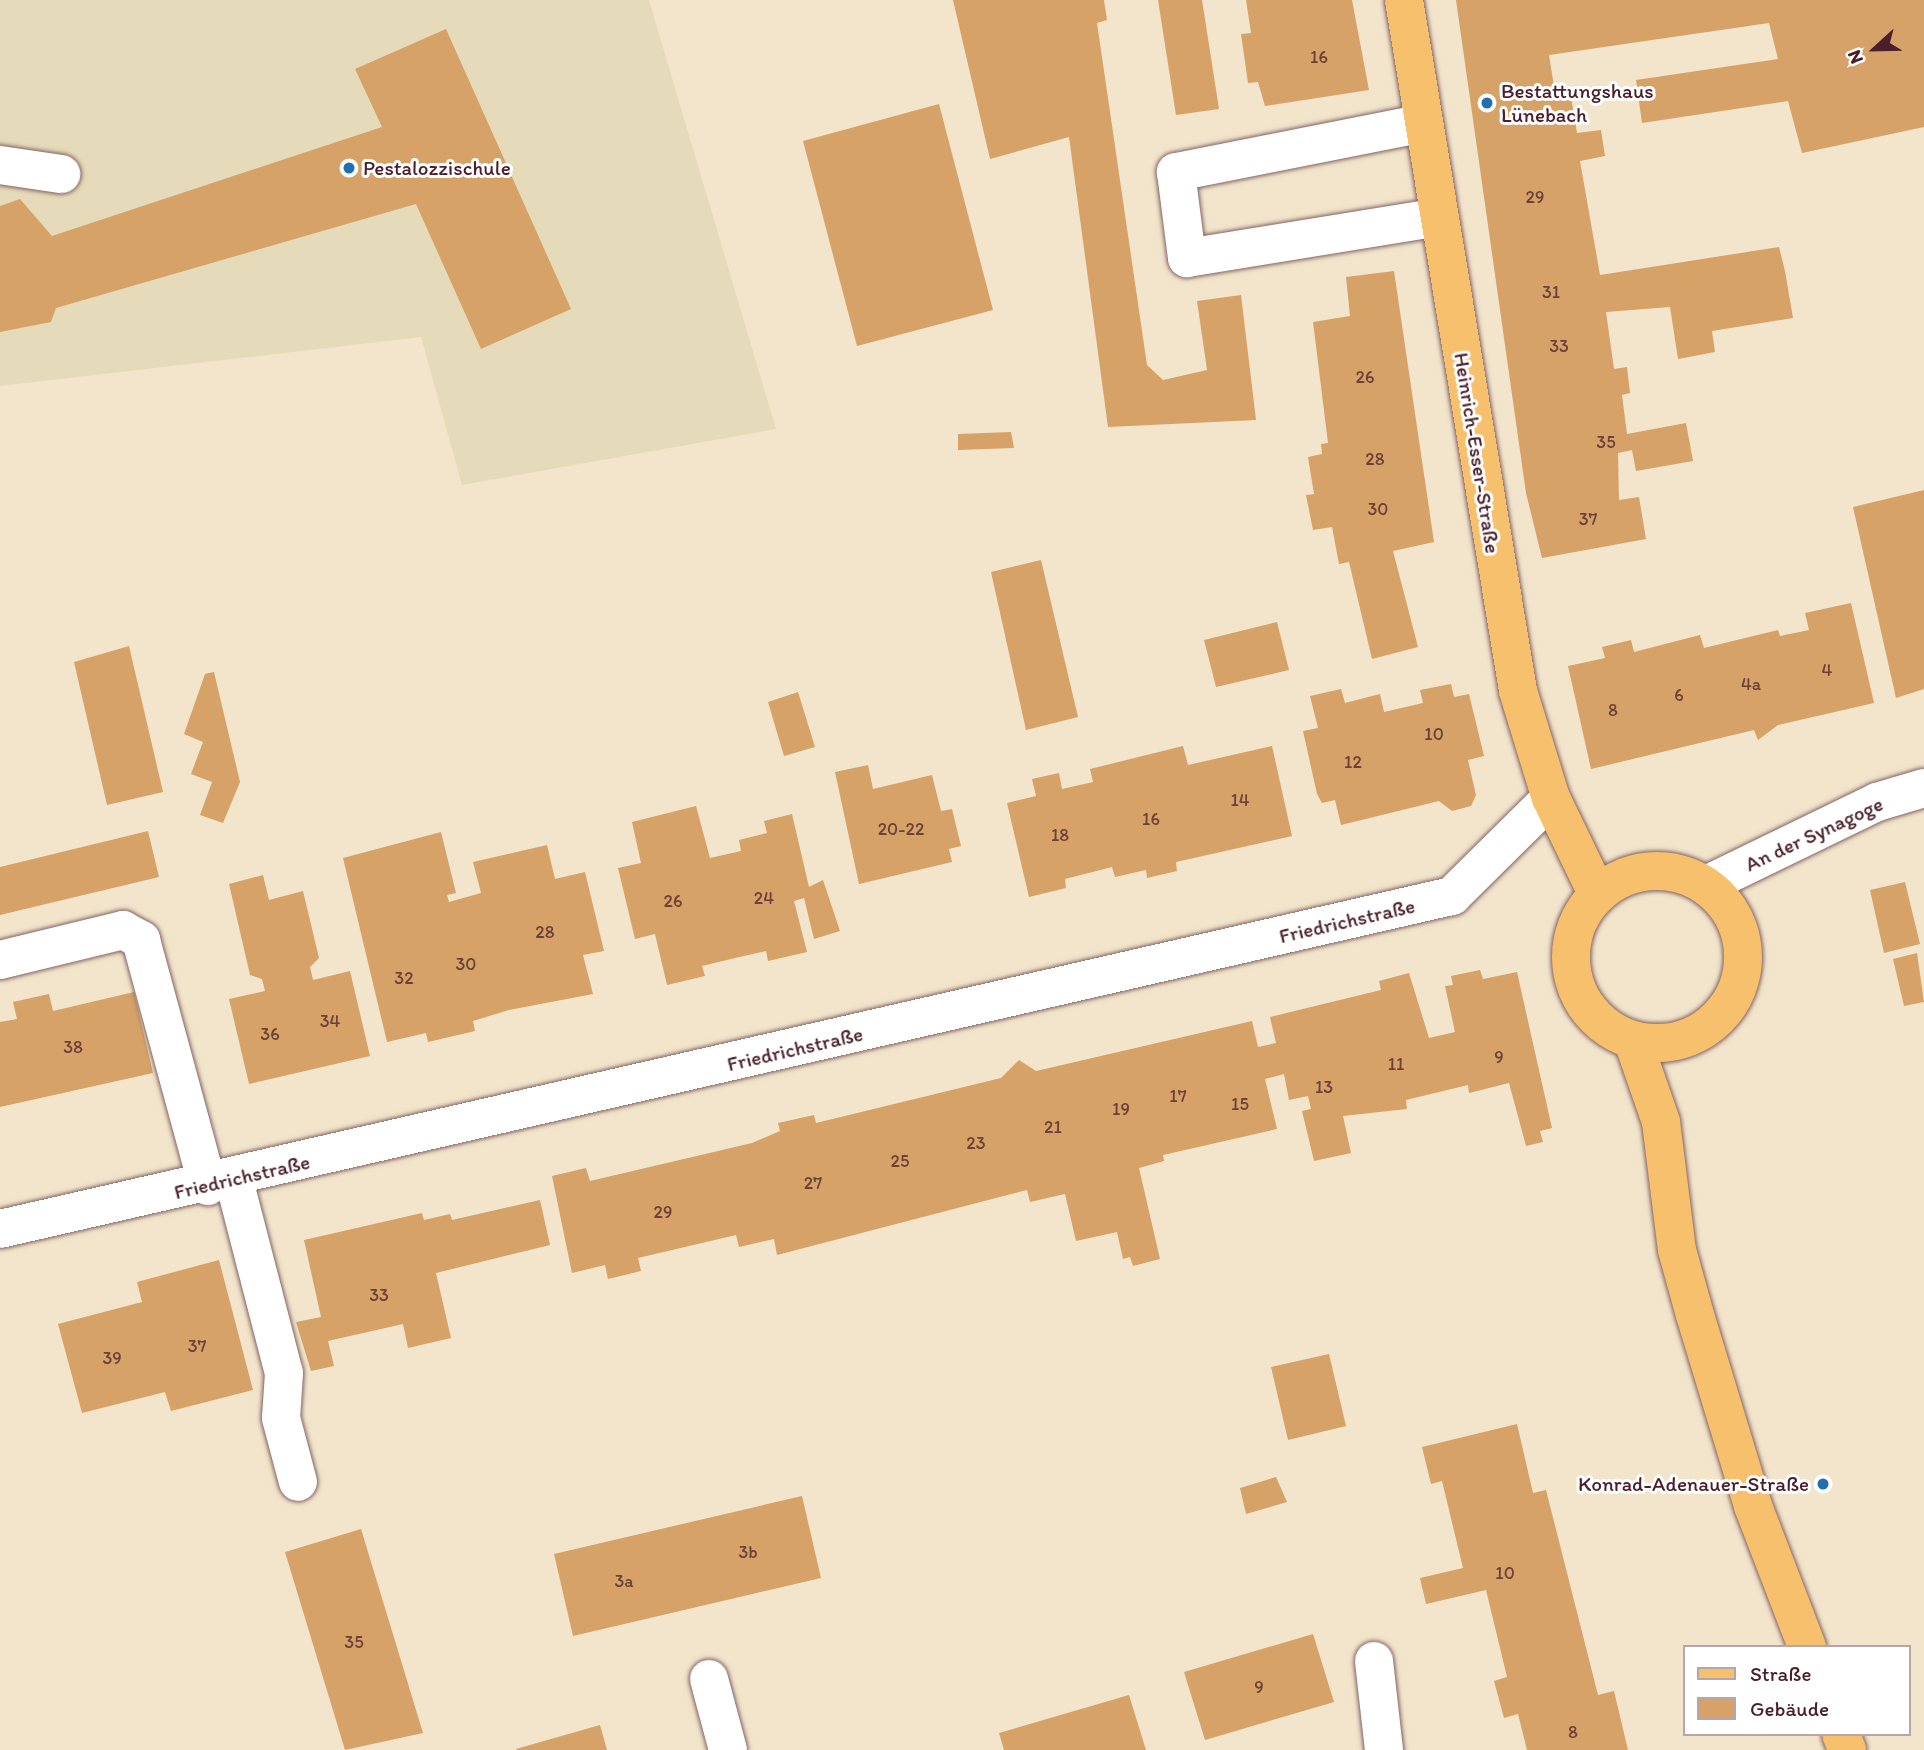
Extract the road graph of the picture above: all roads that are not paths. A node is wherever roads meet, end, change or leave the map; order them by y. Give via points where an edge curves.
1 (1404, 0) edge
2 (1424, 123) junction
3 (0, 165) edge
4 (61, 174) dead end
5 (1440, 217) junction
6 (1924, 788) edge
7 (1551, 798) junction
8 (1706, 885) junction
9 (1597, 893) junction
10 (0, 960) edge
11 (1633, 1041) junction
12 (221, 1183) junction
13 (0, 1229) edge
14 (298, 1482) dead end
15 (1806, 1645) edge
16 (1374, 1661) dead end
17 (709, 1679) dead end
18 (727, 1750) edge
19 (1384, 1750) edge

1 - 2 main road, Heinrich-Esser-Straße
2 - 5 main road, Heinrich-Esser-Straße
2 - 5 street via 1175,172 1186,258
3 - 4 street
5 - 7 main road, Heinrich-Esser-Straße via 1518,691
6 - 8 street, An der Synagoge via 1877,802
7 - 9 main road, Heinrich-Esser-Straße
7 - 12 street, Friedrichstraße via 1452,896
8 - 9 main road via 1669,870 1644,872
8 - 11 main road via 1728,905 1741,933 1744,959 1738,991 1700,1033 1669,1043
9 - 11 main road via 1573,935 1573,982 1592,1016
10 - 12 street via 123,930 141,940
11 - 15 main road via 1661,1122 1676,1250 1754,1506
12 - 13 street, Friedrichstraße
12 - 14 street via 284,1373 281,1418
16 - 19 street
17 - 18 street

